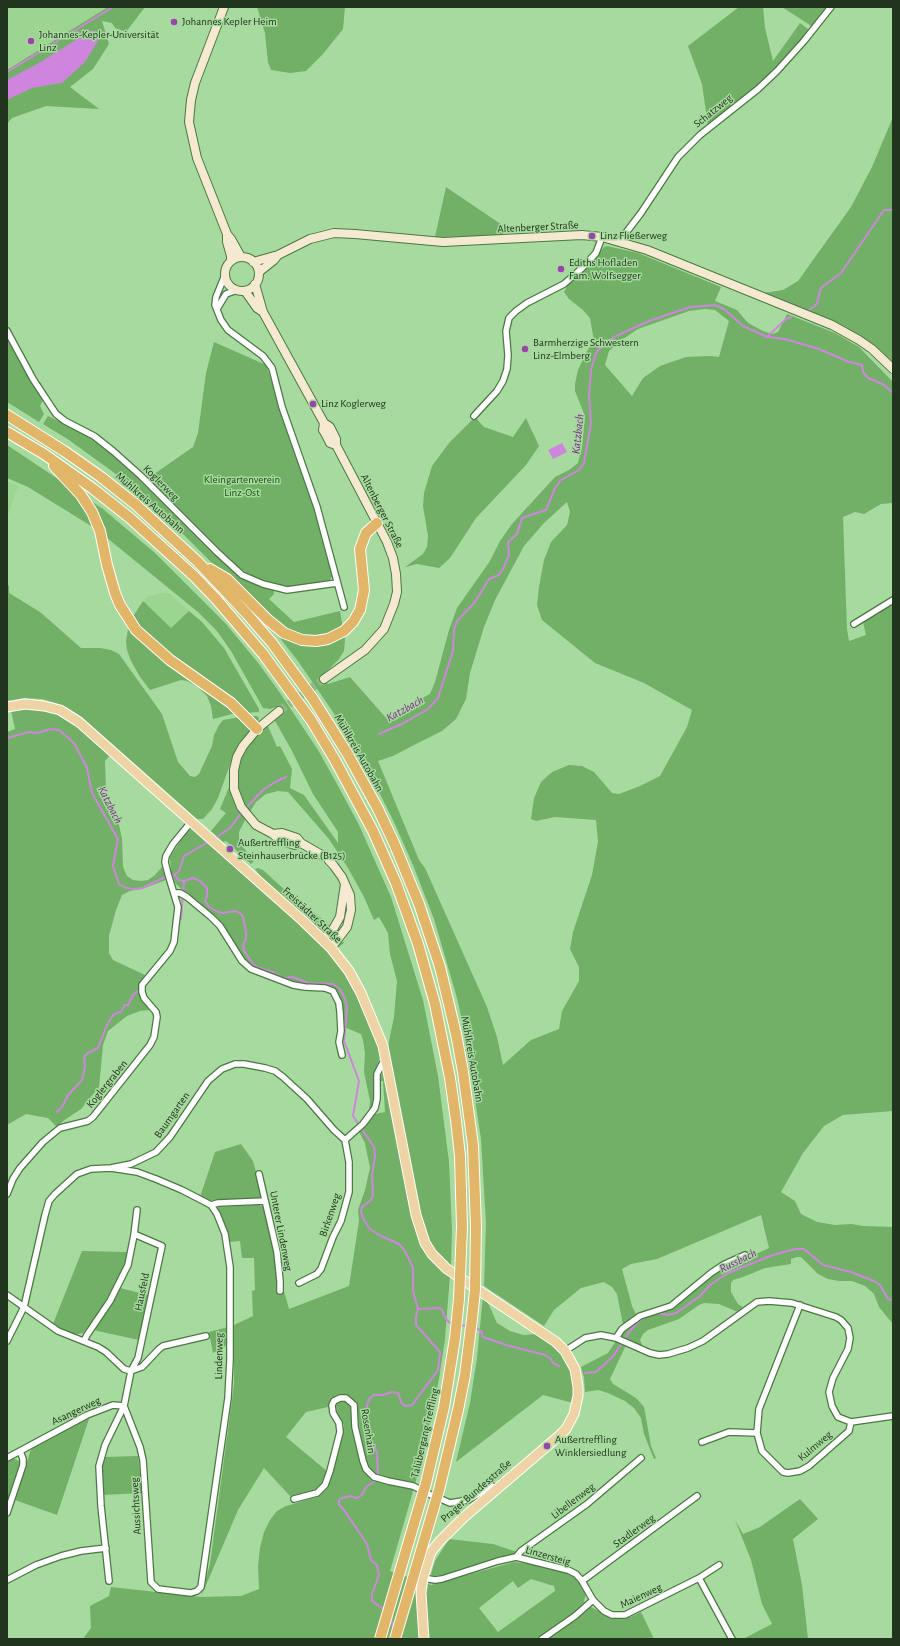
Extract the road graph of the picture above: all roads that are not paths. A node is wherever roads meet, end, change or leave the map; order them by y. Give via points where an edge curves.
1 (224, 7) edge
2 (830, 7) edge
3 (226, 234) junction
4 (602, 237) junction
5 (622, 242) junction
6 (278, 254) junction
7 (241, 257) junction
8 (231, 261) junction
9 (253, 262) junction
10 (259, 272) junction
11 (225, 275) junction
12 (255, 284) junction
13 (241, 290) junction
14 (217, 309) junction
15 (263, 312) junction
16 (7, 331) edge
17 (893, 369) edge
18 (7, 415) edge
19 (474, 416) dead end
20 (7, 432) edge
21 (44, 454) junction
22 (377, 524) junction
23 (198, 562) junction
24 (337, 583) junction
25 (893, 600) edge
26 (344, 607) dead end
27 (854, 624) dead end
28 (324, 679) tunnel mouth
29 (7, 707) edge
30 (279, 711) tunnel mouth
31 (256, 729) junction
32 (191, 822) junction
33 (345, 884) junction
34 (180, 894) junction
35 (322, 939) junction
36 (331, 948) junction
37 (342, 1055) dead end
38 (387, 1063) junction
39 (346, 1140) junction
40 (111, 1168) junction
41 (259, 1174) dead end
42 (7, 1194) edge
43 (265, 1201) junction
44 (211, 1205) junction
45 (137, 1210) dead end
46 (134, 1234) junction
47 (745, 1256) dead end
48 (298, 1283) dead end
49 (280, 1291) dead end
50 (7, 1295) edge
51 (800, 1305) junction
52 (24, 1307) junction
53 (206, 1336) dead end
54 (617, 1338) junction
55 (7, 1341) edge
56 (84, 1341) junction
57 (565, 1351) junction
58 (131, 1371) junction
59 (124, 1406) junction
60 (893, 1416) edge
61 (851, 1422) junction
62 (757, 1433) junction
63 (702, 1442) dead end
64 (20, 1451) junction
65 (7, 1458) edge
66 (641, 1458) dead end
67 (492, 1486) dead end
68 (697, 1496) dead end
69 (294, 1499) dead end
70 (7, 1514) edge
71 (106, 1548) junction
72 (516, 1557) junction
73 (719, 1565) dead end
74 (423, 1578) junction
75 (699, 1578) junction
76 (7, 1580) edge
77 (109, 1581) dead end
78 (582, 1581) junction
79 (174, 1592) joint
80 (593, 1600) junction
81 (380, 1639) edge
82 (395, 1639) edge
83 (424, 1639) edge
84 (542, 1639) edge
85 (732, 1639) edge

1 - 3 street via 195,83 189,114 197,158
2 - 5 street, Schatzweg via 777,71 700,134 678,157
3 - 7 street
3 - 8 street
4 - 5 street, Altenberger Straße
4 - 6 street, Altenberger Straße via 443,242 337,233 310,239
4 - 19 street via 596,253 581,270 564,284 526,303 509,318 506,332 507,369 503,381 498,391
5 - 17 street, Altenberger Straße via 832,325 872,349
6 - 9 street, Altenberger Straße
6 - 10 street, Altenberger Straße
7 - 8 street
7 - 9 street
8 - 11 street via 226,267
9 - 10 street
10 - 12 street
11 - 13 street, Altenberger Straße via 229,286
11 - 14 street via 215,299
12 - 13 street via 251,288
12 - 15 street, Altenberger Straße
13 - 14 street via 226,294
13 - 15 street, Altenberger Straße
14 - 24 street via 228,330 270,364 282,407 312,490
15 - 22 street, Altenberger Straße via 324,423 324,430 330,443 336,446
16 - 24 street, Koglerweg via 33,380 59,417 94,436 113,451 242,575 287,590
18 - 23 highway, Mühlkreis Autobahn via 101,477 135,504
20 - 21 highway
21 - 31 highway via 74,486 92,512 100,531 110,579 120,605 136,630 170,660 231,704
21 - 81 highway, Talübergang Treffling, bridge via 130,518 194,576 253,642 323,740 354,794 396,883 418,944 435,1004 456,1120 462,1227 459,1307 444,1406 426,1483
22 - 23 highway via 366,533 360,549 364,590 360,610 344,631 322,640 302,640 284,632 268,620 226,578
22 - 28 street, Altenberger Straße via 391,552 396,574 397,592 393,610 384,629 374,641 355,658
23 - 82 highway, Mühlkreis Autobahn, bridge via 267,637 313,699 371,797 407,874 436,954 463,1072 473,1145 476,1227 472,1319 465,1375 439,1490
24 - 26 street
25 - 27 street
29 - 32 main road, Freistädter Straße via 35,704 68,714 95,735
30 - 31 street
31 - 33 street via 243,746 233,777 234,789 243,811 256,825 279,840 295,845 301,843 327,858
32 - 34 street via 173,844 165,862 168,876
32 - 35 main road, Freistädter Straße
33 - 35 street via 340,917 332,930
33 - 36 street via 351,898 349,919 344,931
34 - 37 street via 202,909 220,926 240,958 251,969 293,985 333,990 339,1003 339,1042
34 - 42 street, Koglergraben via 174,942 142,985 144,998 157,1017 150,1046 93,1117 60,1128 43,1142 20,1168
35 - 36 main road, Freistädter Straße
36 - 38 main road, Freistädter Straße via 349,971 361,993 377,1030
38 - 39 street via 382,1064 377,1074 375,1108
38 - 57 main road, Freistädter Straße via 416,1216 425,1243 435,1258 447,1269 548,1336
39 - 40 street, Baumgarten via 284,1077 265,1068 236,1064 222,1069 208,1081 170,1137 156,1152 139,1161
39 - 48 street, Birkenweg via 349,1192 341,1221 321,1269 317,1274
40 - 44 street via 137,1172 156,1179
40 - 52 street, Baumgarten via 84,1170 65,1184 50,1201
41 - 43 street, Unterer Lindenweg
43 - 44 street
43 - 49 street, Unterer Lindenweg via 277,1252
44 - 79 street, Lindenweg via 225,1234 230,1267 228,1398 202,1587 191,1593
45 - 46 street, Hausfeld
46 - 56 street, Hausfeld via 128,1265 118,1288
46 - 58 street, Hausfeld via 162,1246 138,1358
47 - 54 street via 711,1273 671,1306 640,1316 622,1329
50 - 52 street
51 - 54 street via 757,1302 703,1341 668,1354 650,1353
51 - 61 street via 836,1317 848,1328 848,1349 829,1392 838,1417
51 - 62 street, Kulmweg via 762,1398
52 - 55 street, Baumgarten
52 - 56 street via 58,1331
53 - 58 street, Lindenweg via 163,1346 142,1367
54 - 57 street via 601,1335 585,1338
56 - 58 street via 106,1352 124,1369
57 - 74 main road, Prager Bundesstraße via 577,1377 578,1391 577,1406 566,1428 447,1533 431,1552
58 - 59 street
59 - 64 street, Asangerweg via 113,1405 99,1410
59 - 71 street via 105,1445 99,1466
59 - 79 street, Aussichtsweg via 143,1460 151,1582 158,1589
60 - 61 street
61 - 62 street, Kulmweg via 849,1431 809,1466 794,1473 783,1472 768,1458 762,1451
62 - 63 street via 729,1432
64 - 65 street, Asangerweg
64 - 70 street via 23,1465
66 - 72 street, Libellenweg via 587,1504
67 - 69 street, Rosenhain via 468,1500 455,1503 442,1500 413,1486 374,1477 363,1462 355,1427 354,1405 346,1398 340,1398 332,1405 340,1432 325,1485 317,1493
68 - 78 street, Stadlerweg
71 - 76 street via 60,1556
71 - 77 street
72 - 74 street, Linzersteig via 442,1579
72 - 78 street, Linzersteig via 568,1570
73 - 75 street, Maienweg
74 - 83 main road, Prager Bundesstraße via 421,1607
75 - 80 street, Maienweg via 625,1615 612,1616
75 - 85 street
78 - 80 street, Linzersteig
80 - 84 street

